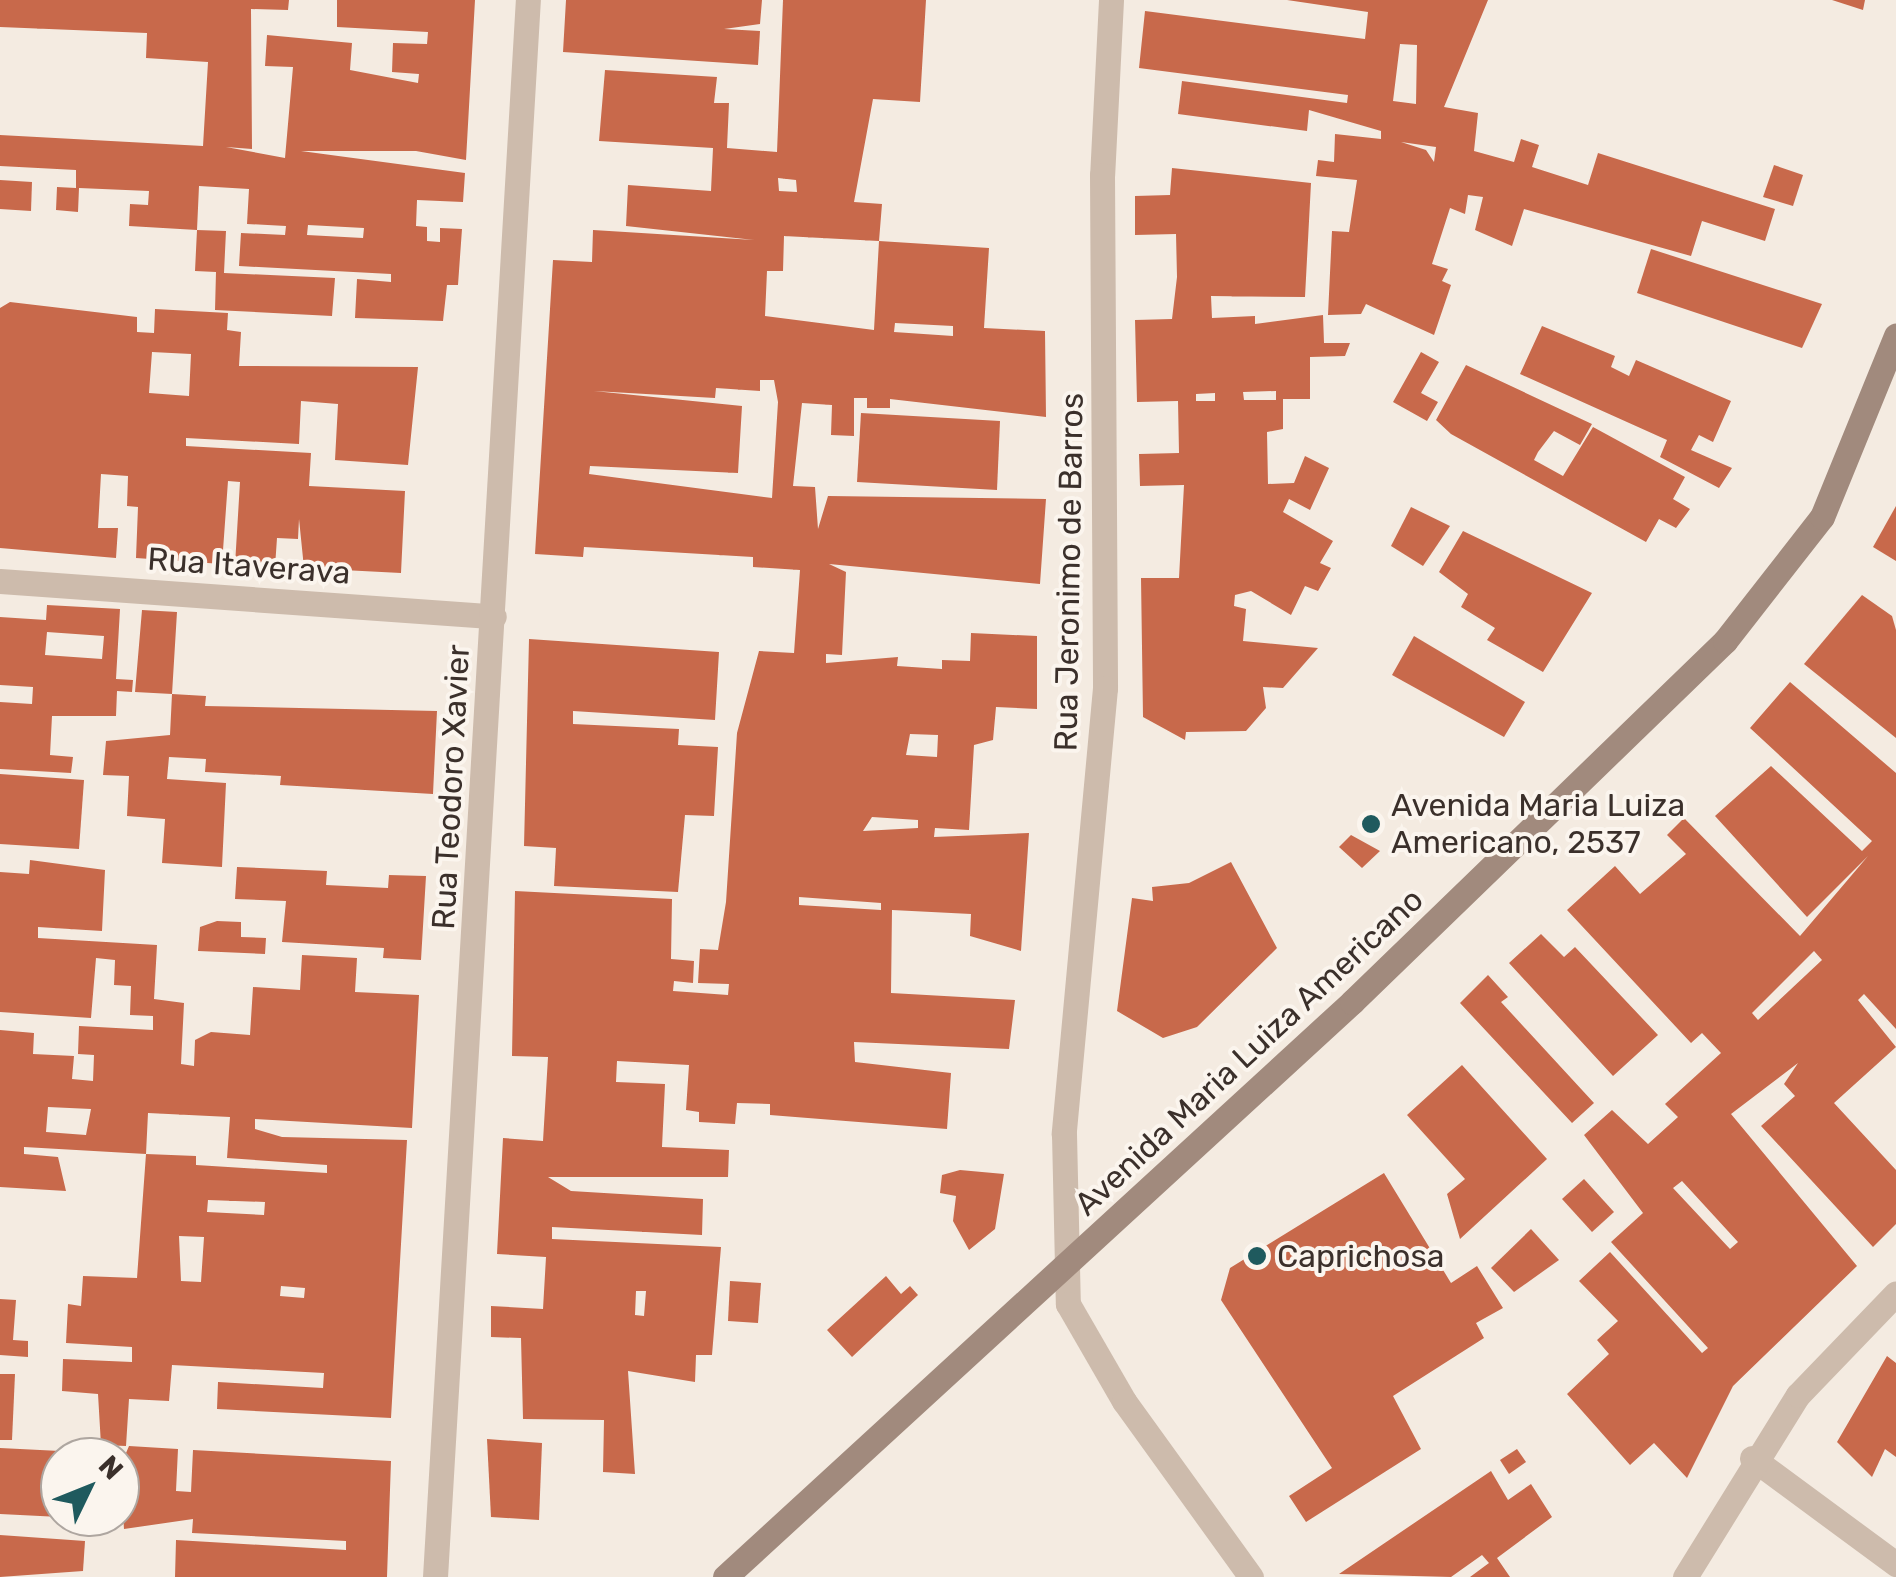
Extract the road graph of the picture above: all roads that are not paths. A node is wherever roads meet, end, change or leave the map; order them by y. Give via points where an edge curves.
1 (528, 0) edge
2 (1110, 0) edge
3 (1896, 336) edge
4 (0, 581) edge
5 (494, 616) junction
6 (1071, 1263) junction
7 (1896, 1293) edge
8 (1752, 1458) junction
9 (1896, 1564) edge
10 (435, 1577) edge
11 (725, 1577) edge
12 (1251, 1577) edge
13 (1686, 1577) edge

1 - 5 street, Rua Teodoro Xavier
2 - 6 street, Rua Jeronimo de Barros via 1102,175 1105,688 1064,1134
3 - 6 main road, Avenida Maria Luiza Americano via 1822,517 1725,641
4 - 5 street, Rua Itaverava
5 - 10 street, Rua Teodoro Xavier
6 - 11 main road, Avenida Maria Luiza Americano
6 - 12 street, Rua Jeronimo de Barros via 1068,1304 1083,1334
7 - 8 street
8 - 9 street
8 - 13 street

